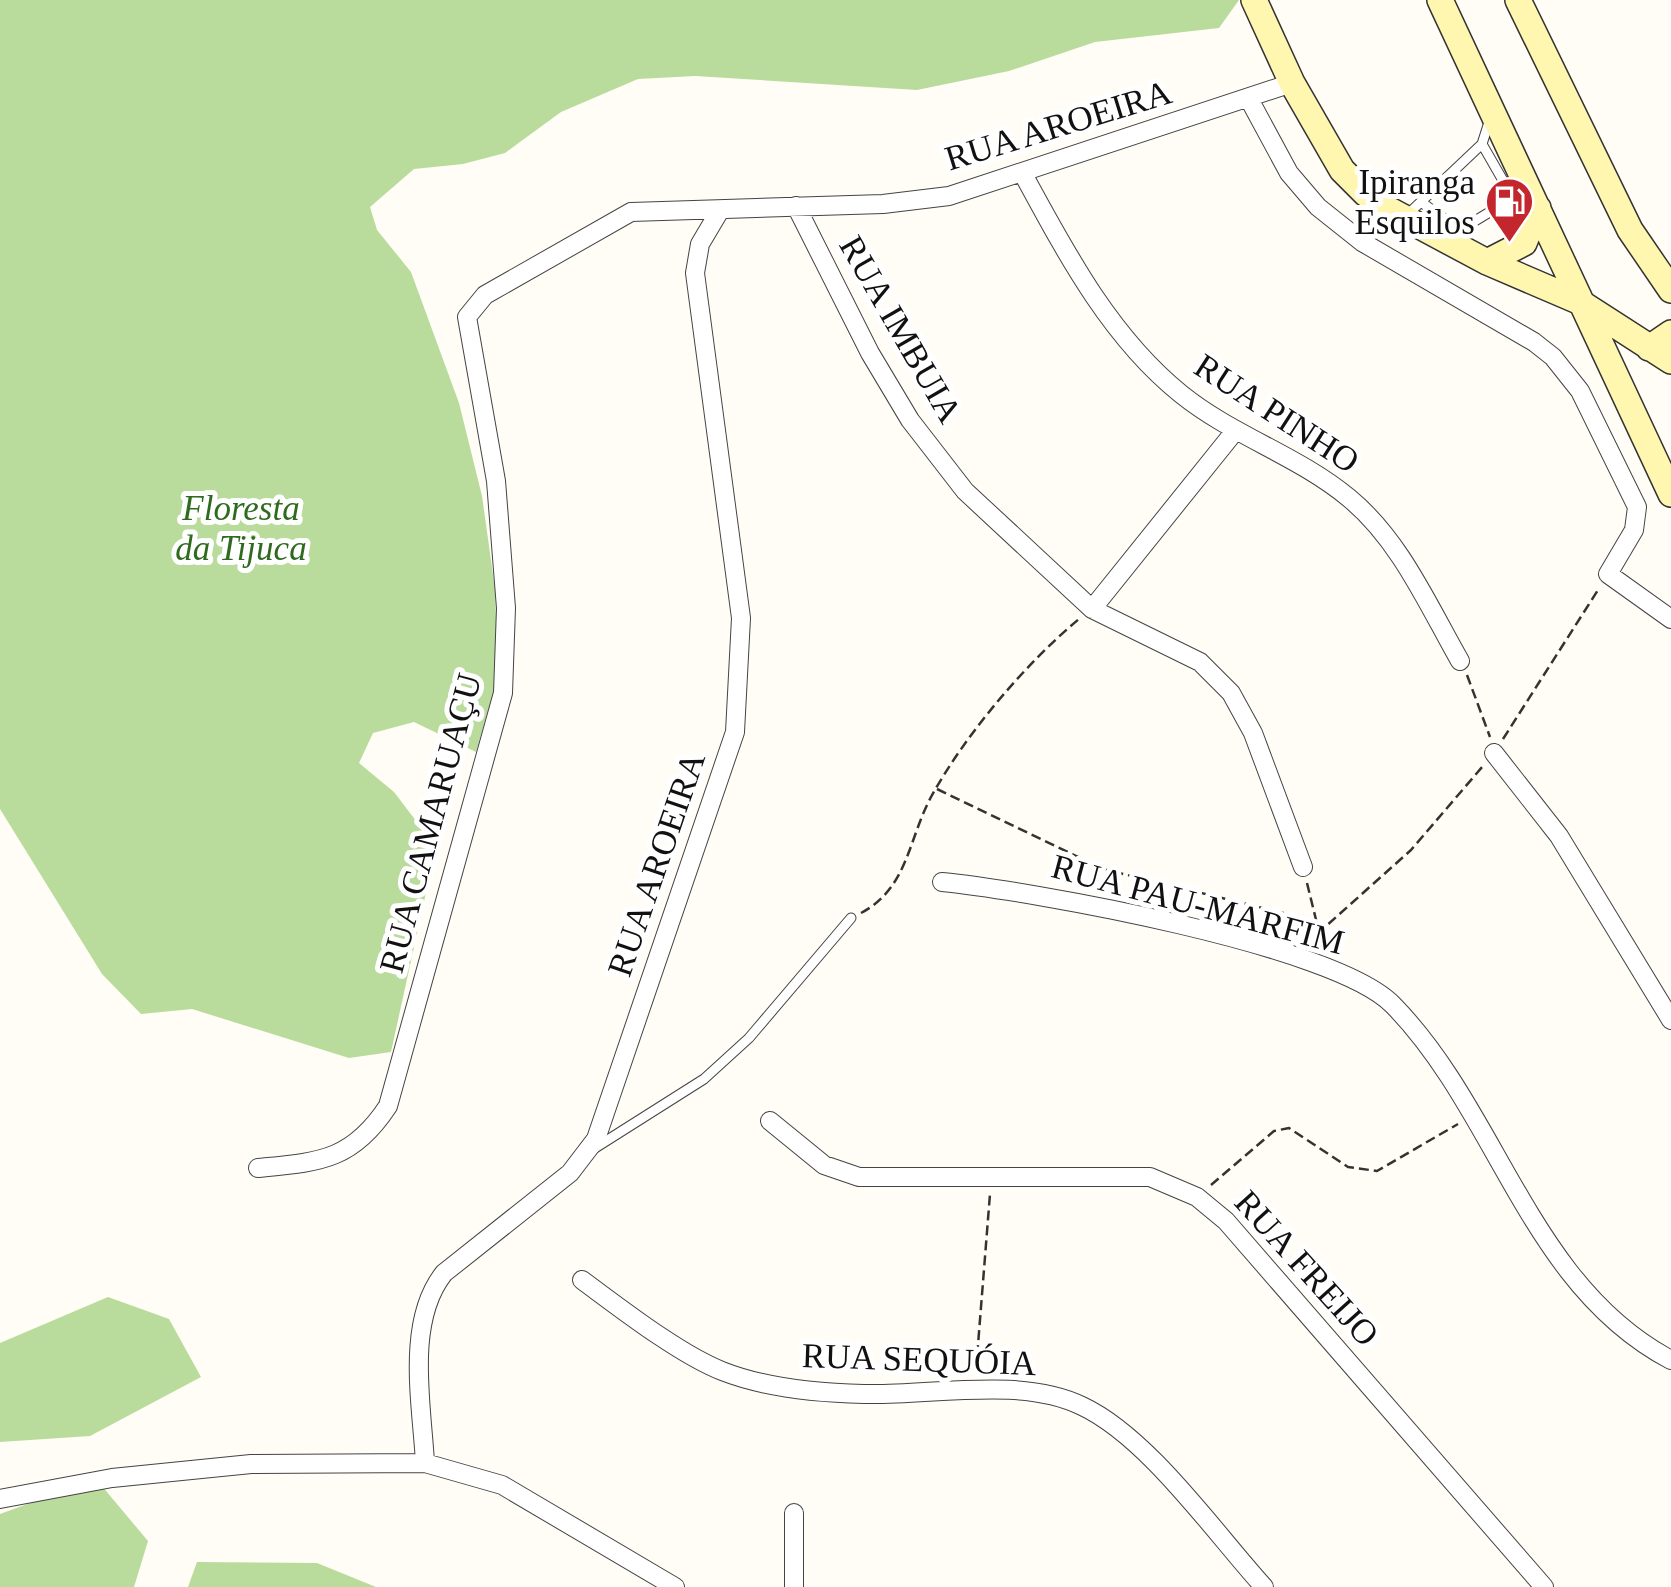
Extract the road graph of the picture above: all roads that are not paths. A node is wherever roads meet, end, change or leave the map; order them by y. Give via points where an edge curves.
1 (1254, 0) edge
2 (1440, 0) edge
3 (1518, 0) edge
4 (1292, 83) junction
5 (1249, 98) junction
6 (1492, 111) junction
7 (1482, 144) junction
8 (1022, 172) junction
9 (1526, 198) junction
10 (796, 206) junction
11 (1412, 210) junction
12 (719, 212) junction
13 (1459, 238) junction
14 (1487, 262) junction
15 (1671, 290) edge
16 (1578, 301) junction
17 (1671, 333) edge
18 (472, 342) joint
19 (1660, 355) edge
20 (1235, 432) junction
21 (1671, 494) edge
22 (1092, 609) junction
23 (1671, 620) edge
24 (1460, 661) road end
25 (1494, 754) road end
26 (1303, 867) road end
27 (942, 882) dead end
28 (851, 918) road end
29 (1671, 1020) edge
30 (770, 1121) dead end
31 (588, 1152) junction
32 (258, 1168) dead end
33 (582, 1280) dead end
34 (1671, 1360) edge
35 (425, 1462) junction
36 (0, 1498) edge
37 (794, 1513) dead end
38 (674, 1587) edge
39 (794, 1587) edge
40 (1264, 1587) edge
41 (1544, 1587) edge

1 - 4 main road
2 - 6 main road
3 - 15 main road via 1630,230
4 - 5 street, RUA AROEIRA
4 - 11 main road via 1342,170 1386,208
5 - 8 street, RUA AROEIRA
5 - 23 street via 1289,172 1318,207 1362,242 1553,357 1580,391 1636,507 1634,530 1608,574
6 - 7 lane
6 - 9 main road
7 - 9 lane
7 - 11 lane
8 - 10 street, RUA AROEIRA via 949,196
8 - 20 street, RUA PINHO via 1110,318 1180,393
9 - 13 lane
9 - 14 main road via 1524,242
9 - 16 main road
10 - 12 street, RUA AROEIRA
10 - 22 street, RUA IMBUIA via 910,420 965,491
11 - 13 main road
12 - 18 street, RUA AROEIRA via 631,212 485,296 466,317
12 - 31 street, RUA AROEIRA via 700,244 696,273 741,618 736,732
13 - 14 main road
14 - 16 main road
16 - 19 main road
16 - 21 main road
17 - 19 main road
18 - 32 street, RUA CAMARUAÇU via 496,481 506,608 503,693 388,1106 373,1129 325,1162
20 - 22 street
20 - 24 street, RUA PINHO via 1314,474 1370,519 1399,554
22 - 26 street, RUA IMBUIA via 1200,662 1231,693 1253,733
25 - 29 street via 1558,836
27 - 34 street, RUA PAU-MARFIM via 1040,896 1293,955 1379,992 1421,1037 1545,1242 1602,1306
28 - 31 lane via 704,1079
30 - 41 street, RUA FREIJO via 804,1153 844,1174 1150,1177 1197,1197 1226,1221
31 - 35 street, RUA AROEIRA via 433,1286 421,1344
33 - 40 street, RUA SEQUÓIA via 721,1371 780,1386 1066,1398 1122,1429
35 - 36 street via 251,1464
35 - 38 street via 502,1485
37 - 39 street

